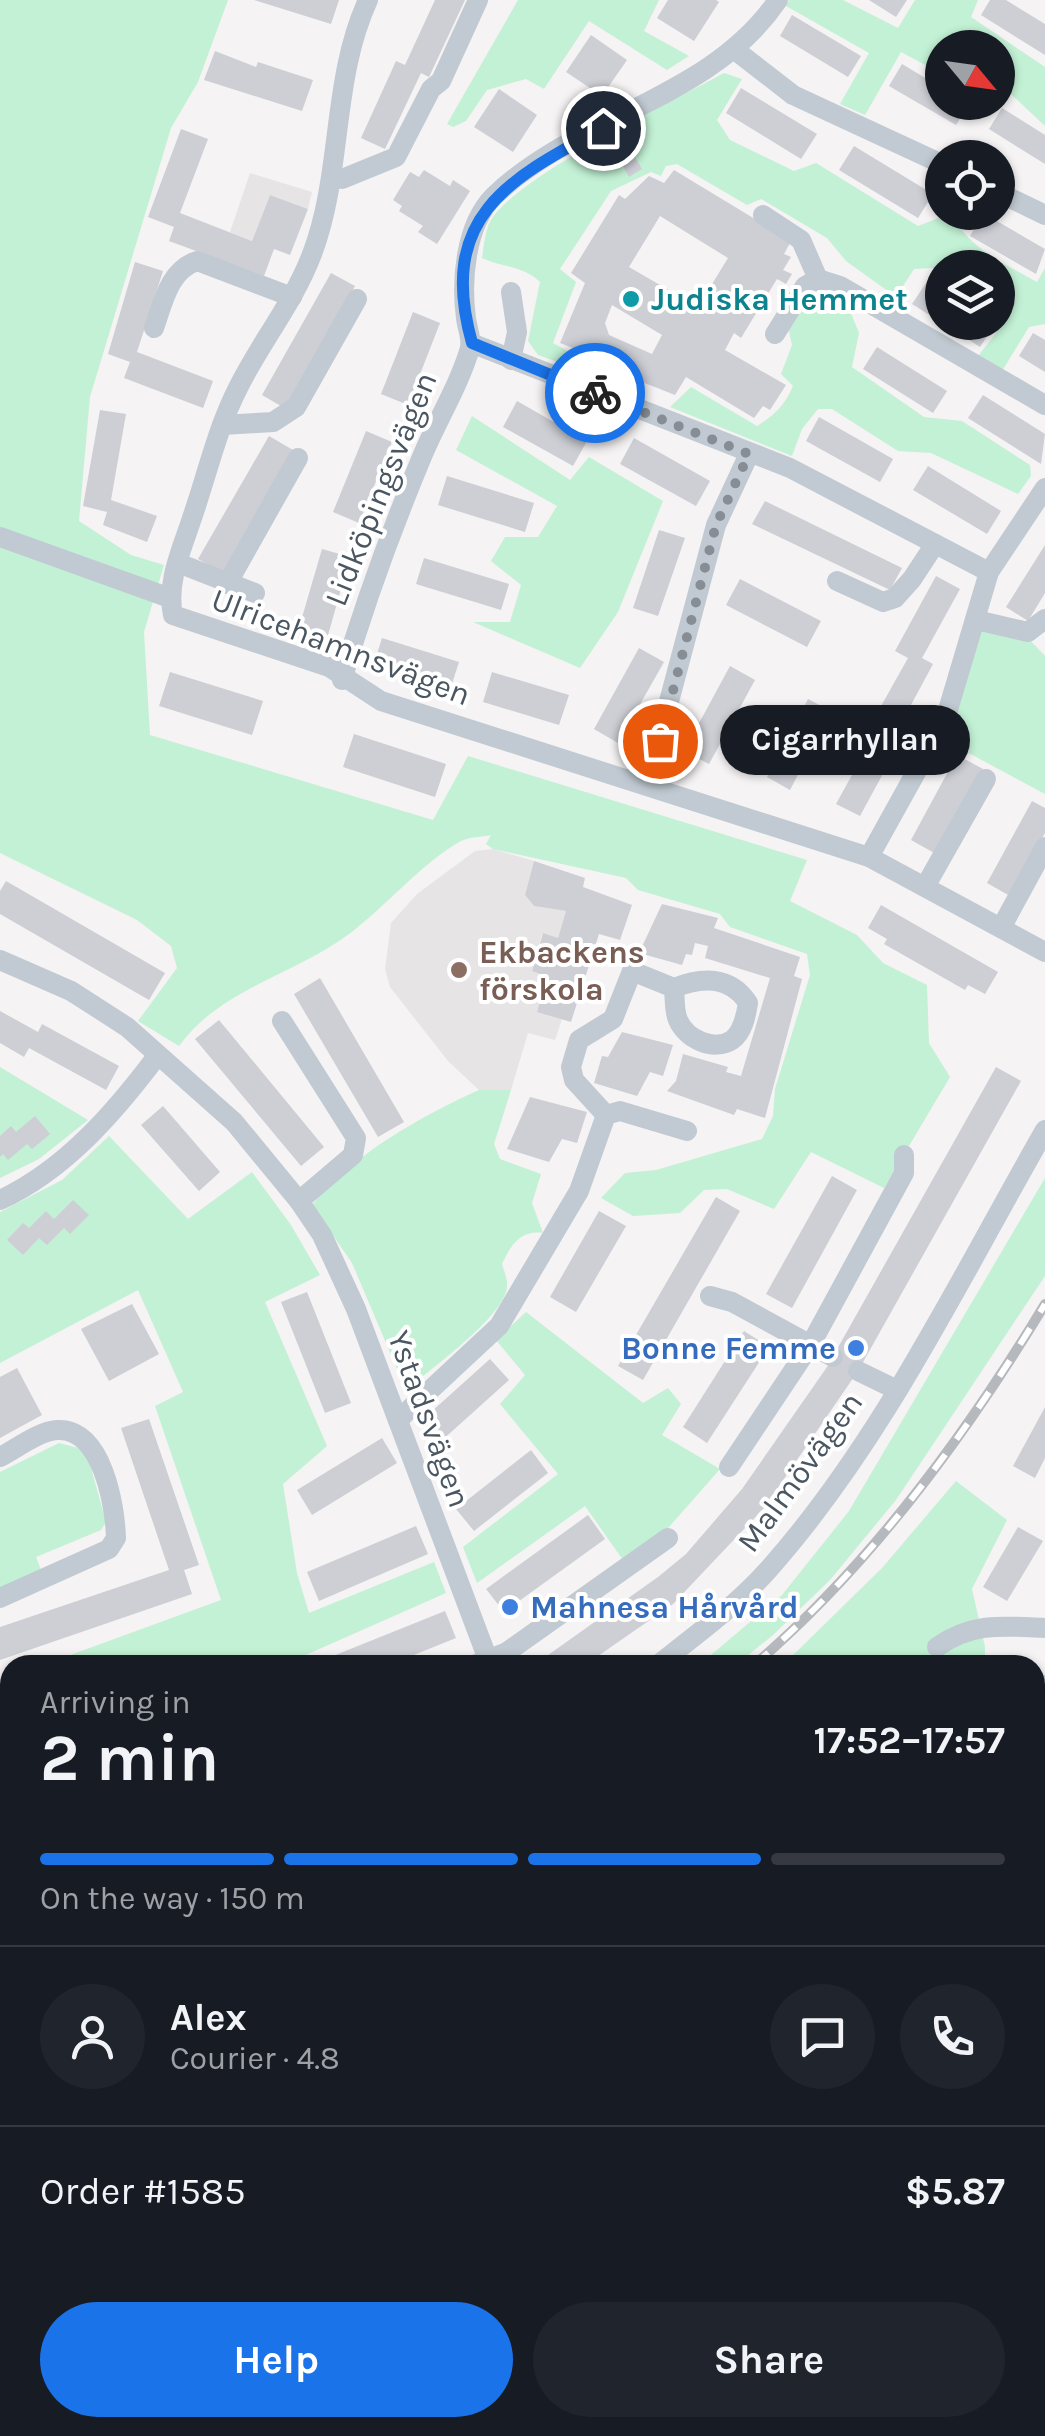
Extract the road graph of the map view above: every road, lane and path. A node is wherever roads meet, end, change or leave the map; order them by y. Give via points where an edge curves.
1 (368, 0) edge
2 (478, 0) edge
3 (778, 0) edge
4 (735, 50) junction
5 (925, 156) edge
6 (342, 179) dead end
7 (1015, 200) edge
8 (763, 215) dead end
9 (1045, 215) edge
10 (818, 279) junction
11 (511, 292) dead end
12 (292, 297) junction
13 (357, 299) dead end
14 (154, 328) dead end
15 (775, 334) dead end
16 (472, 343) junction
17 (510, 360) junction
18 (1045, 405) edge
19 (222, 425) junction
20 (749, 454) junction
21 (298, 458) dead end
22 (1045, 488) edge
23 (1038, 509) edge
24 (0, 537) edge
25 (935, 544) junction
26 (178, 563) junction
27 (989, 572) junction
28 (837, 581) dead end
29 (227, 584) junction
30 (255, 593) dead end
31 (171, 606) junction
32 (1045, 619) edge
33 (976, 620) junction
34 (342, 680) junction
35 (986, 779) dead end
36 (647, 784) junction
37 (1045, 848) edge
38 (869, 857) junction
39 (926, 885) junction
40 (1001, 928) junction
41 (1045, 952) edge
42 (0, 960) edge
43 (674, 988) dead end
44 (282, 1021) dead end
45 (157, 1056) junction
46 (606, 1115) junction
47 (1045, 1130) edge
48 (687, 1131) dead end
49 (904, 1155) dead end
50 (0, 1200) edge
51 (299, 1201) junction
52 (710, 1296) dead end
53 (811, 1344) junction
54 (833, 1357) dead end
55 (858, 1371) dead end
56 (896, 1389) junction
57 (398, 1420) junction
58 (0, 1457) edge
59 (729, 1467) dead end
60 (668, 1538) dead end
61 (0, 1598) edge
62 (1045, 1628) edge
63 (937, 1647) dead end
64 (481, 1655) edge
65 (500, 1655) edge
66 (670, 1655) edge

1 - 12 street via 340,98 332,174 313,253
2 - 6 street via 396,156
3 - 4 street, Lidköpingsvägen
4 - 5 street via 793,95
4 - 16 street, Lidköpingsvägen via 538,163 492,198 469,245 465,315
7 - 9 street
8 - 10 street via 800,240
10 - 15 street via 805,286
10 - 18 street
11 - 17 street via 517,332
12 - 14 street via 197,261 173,278
12 - 19 street
13 - 19 street via 296,407 273,422
16 - 17 street
16 - 34 street, Lidköpingsvägen via 420,460
17 - 20 street
19 - 26 street
20 - 25 street via 790,468
20 - 36 street via 716,525
21 - 29 street
22 - 23 street
23 - 27 street
24 - 31 street, Ulricehamnsvägen
25 - 27 street
25 - 28 street via 895,598 883,602
26 - 29 street
26 - 31 street
27 - 33 street
29 - 30 street
31 - 34 street, Ulricehamnsvägen via 329,668
32 - 33 street via 1028,632
33 - 38 street via 946,720
34 - 36 street, Ulricehamnsvägen via 381,701
35 - 39 street
36 - 38 street, Ulricehamnsvägen
37 - 40 street
38 - 39 street, Ulricehamnsvägen
39 - 40 street, Ulricehamnsvägen
40 - 41 street, Ulricehamnsvägen
42 - 45 street, Ystadsvägen via 71,991
43 - 46 street via 632,970 613,1019 574,1050 574,1080
44 - 51 street via 356,1138 354,1155
45 - 50 street via 84,1140 32,1184
45 - 51 street, Ystadsvägen via 234,1122
46 - 48 street via 620,1112
46 - 57 street via 579,1190 499,1326
47 - 56 street, Malmövägen
49 - 53 street, Malmövägen via 904,1174
51 - 57 street, Ystadsvägen via 333,1256
52 - 53 street, Malmövägen
53 - 54 street, Malmövägen
53 - 59 street, Malmövägen
55 - 56 street, Malmövägen
56 - 66 street, Malmövägen via 838,1482 766,1573
57 - 64 street, Ystadsvägen
58 - 61 street via 54,1430 91,1447 116,1538 109,1549
60 - 65 street
62 - 63 street via 983,1624

